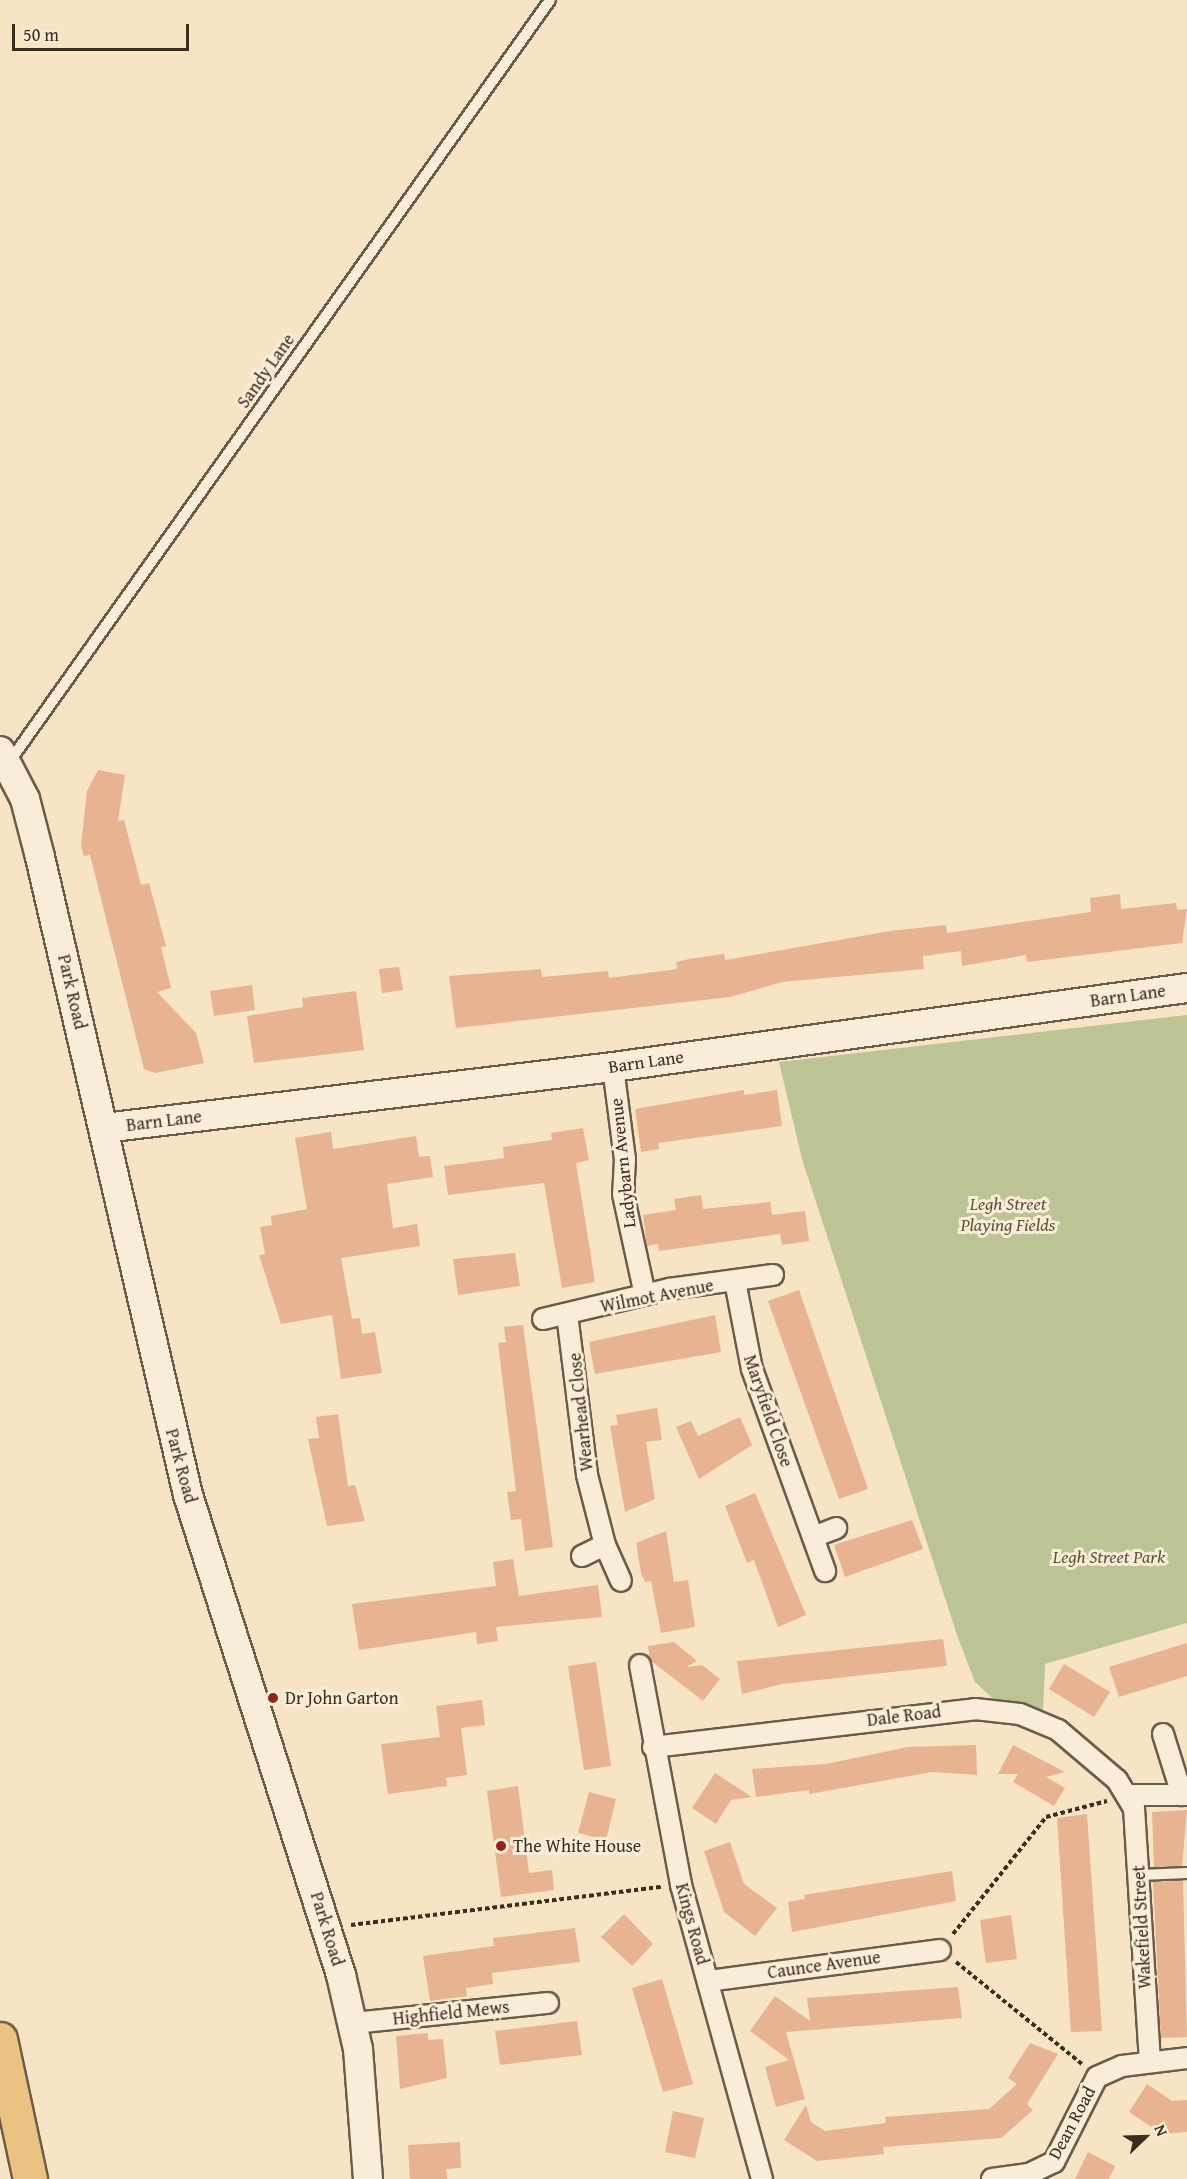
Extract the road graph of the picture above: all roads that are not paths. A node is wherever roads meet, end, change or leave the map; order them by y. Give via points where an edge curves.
1 (550, 0) edge
2 (5, 756) edge
3 (1187, 988) edge
4 (613, 1066) junction
5 (104, 1128) junction
6 (773, 1275) dead end
7 (735, 1281) junction
8 (645, 1295) junction
9 (567, 1314) junction
10 (543, 1319) dead end
11 (836, 1528) dead end
12 (813, 1537) junction
13 (605, 1545) junction
14 (582, 1556) dead end
15 (825, 1571) dead end
16 (621, 1581) dead end
17 (640, 1665) dead end
18 (1163, 1734) dead end
19 (653, 1747) junction
20 (1128, 1795) junction
21 (1184, 1795) edge
22 (1187, 1873) edge
23 (1140, 1875) junction
24 (940, 1950) road end
25 (708, 1981) junction
26 (548, 2003) dead end
27 (354, 2023) junction
28 (0, 2039) edge
29 (1187, 2058) edge
30 (1150, 2060) junction
31 (30, 2179) edge
32 (368, 2179) edge
33 (762, 2179) edge
34 (992, 2179) edge

1 - 2 lane, Sandy Lane
2 - 5 street, Park Road via 25,799
3 - 4 street, Barn Lane
4 - 5 street, Barn Lane
4 - 8 street, Ladybarn Avenue via 625,1159 623,1194
5 - 27 street, Park Road via 188,1495
6 - 7 street, Wilmot Avenue
7 - 8 street, Wilmot Avenue
7 - 12 street, Maryfield Close via 752,1369
8 - 9 street, Wilmot Avenue
9 - 10 street, Wilmot Avenue
9 - 13 street, Wearhead Close via 587,1475
11 - 12 street
12 - 15 street, Maryfield Close
13 - 14 street
13 - 16 street, Wearhead Close
17 - 19 street, Kings Road
18 - 21 street
19 - 20 street, Dale Road via 951,1710 1000,1711 1058,1730
19 - 25 street, Kings Road via 681,1885
20 - 21 street
20 - 23 street, Wakefield Street
22 - 23 lane
23 - 30 street, Wakefield Street
24 - 25 street, Caunce Avenue
25 - 33 street, Kings Road
26 - 27 street, Highfield Mews
27 - 32 street, Park Road
28 - 31 highway
29 - 30 street, Dean Road
30 - 34 street, Dean Road via 1097,2077 1054,2162 1029,2174

